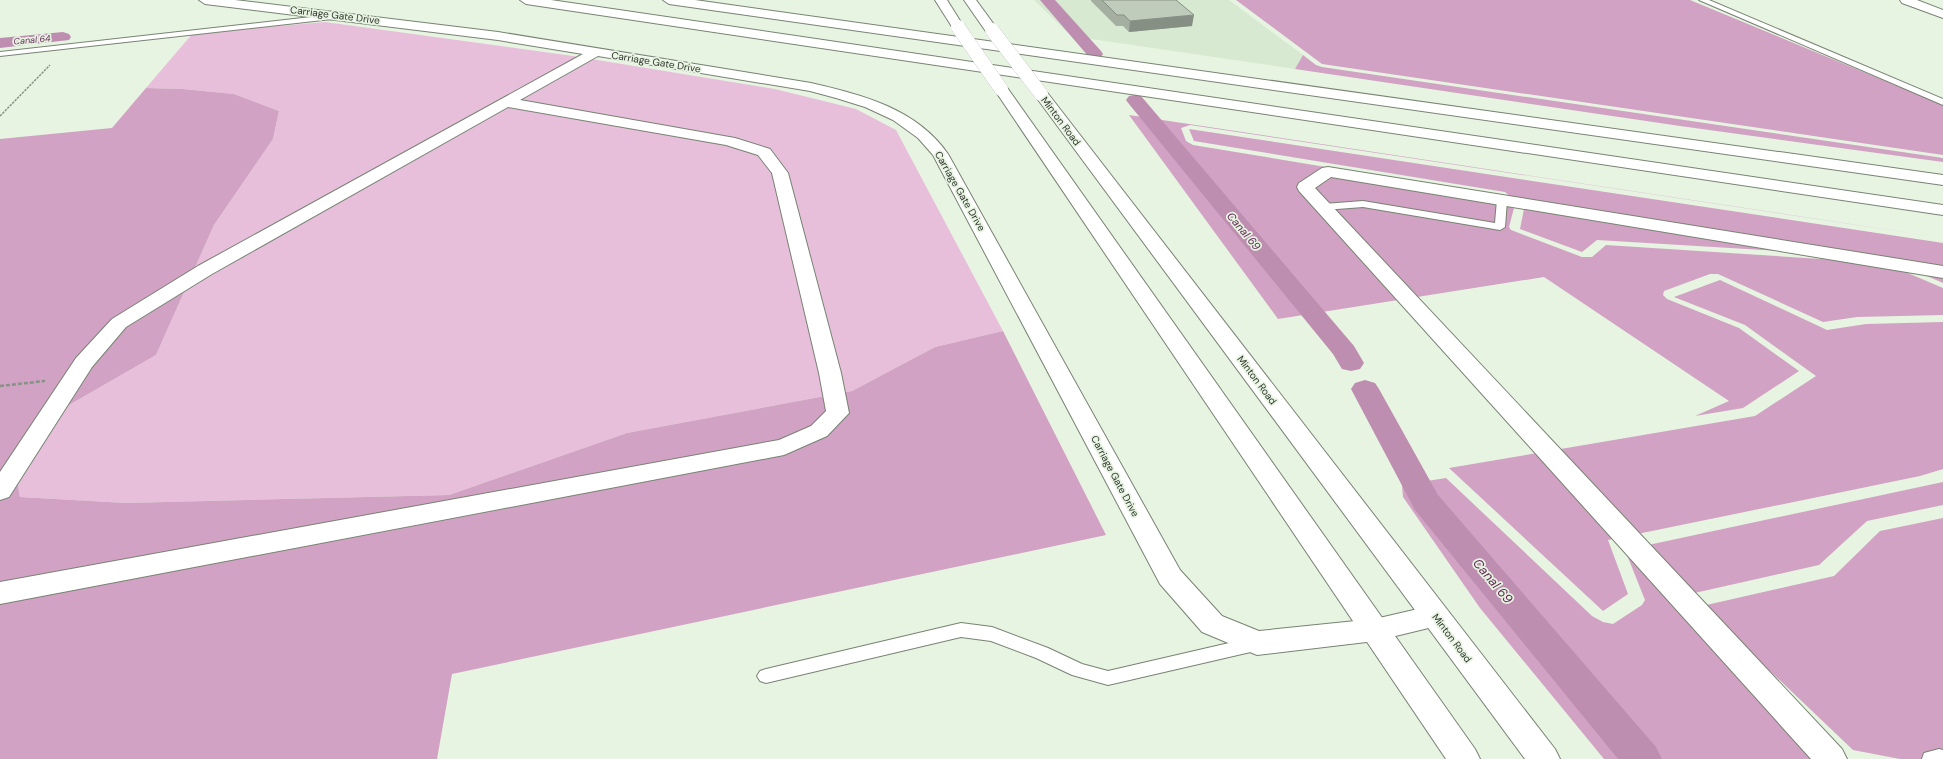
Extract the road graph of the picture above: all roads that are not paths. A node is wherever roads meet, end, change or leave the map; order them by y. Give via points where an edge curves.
1 (205, 0) edge
2 (526, 0) edge
3 (669, 0) edge
4 (941, 0) edge
5 (970, 0) edge
6 (1703, 0) edge
7 (1906, 0) edge
8 (1943, 14) edge
9 (342, 16) junction
10 (596, 52) junction
11 (0, 54) edge
12 (506, 102) junction
13 (1943, 102) edge
14 (1943, 180) edge
15 (1502, 200) junction
16 (1324, 207) junction
17 (1943, 210) edge
18 (1943, 272) edge
19 (0, 491) edge
20 (0, 593) edge
21 (1435, 616) junction
22 (1375, 630) junction
23 (1257, 643) junction
24 (766, 676) dead end
25 (1464, 759) edge
26 (1544, 759) edge
27 (1831, 759) edge
28 (1931, 759) edge
29 (1941, 759) edge

1 - 9 main road, Carriage Gate Drive
2 - 17 main road
3 - 14 main road
4 - 22 main road, bridge
5 - 21 main road, Minton Road, bridge
6 - 13 lane
7 - 8 main road
9 - 10 main road, Carriage Gate Drive
9 - 11 lane
10 - 12 main road
10 - 23 main road, Carriage Gate Drive via 811,87 848,96 893,115 923,135 940,154 1170,577 1212,624
12 - 19 main road via 205,270 119,323 84,364
12 - 20 main road via 729,141 764,152 780,173 838,413 819,431 784,447
15 - 16 lane via 1500,228 1363,204
15 - 16 main road via 1328,172 1305,187
15 - 18 main road
16 - 27 main road
21 - 22 main road, Carriage Gate Drive
21 - 26 main road, Minton Road
22 - 23 main road, Carriage Gate Drive
22 - 25 main road
23 - 24 lane via 1108,678 1078,670 992,634 960,630
28 - 29 lane

